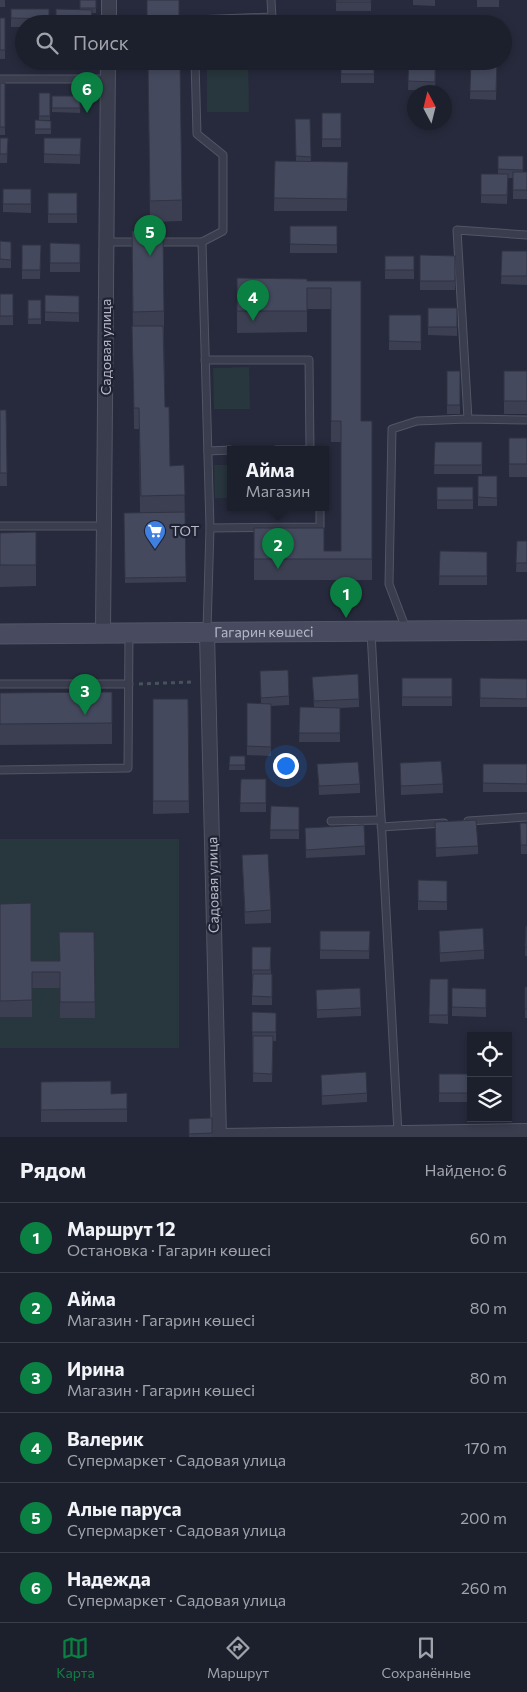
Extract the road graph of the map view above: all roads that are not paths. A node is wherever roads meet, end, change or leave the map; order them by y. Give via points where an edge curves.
1 (109, 0) edge
2 (271, 0) edge
3 (109, 15) edge
4 (272, 15) edge
5 (108, 70) edge
6 (196, 70) edge
7 (0, 79) edge
8 (108, 79) junction
9 (527, 235) edge
10 (107, 242) junction
11 (202, 242) junction
12 (205, 360) junction
13 (468, 419) junction
14 (527, 420) edge
15 (310, 446) edge
16 (208, 450) junction
17 (227, 450) edge
18 (320, 511) edge
19 (0, 526) edge
20 (104, 526) junction
21 (210, 528) junction
22 (527, 630) edge
23 (407, 631) junction
24 (371, 632) junction
25 (104, 633) junction
26 (129, 633) junction
27 (207, 633) junction
28 (0, 634) edge
29 (0, 684) edge
30 (129, 684) junction
31 (0, 770) edge
32 (527, 817) edge
33 (331, 821) dead end
34 (449, 822) edge
35 (459, 822) edge
36 (381, 824) junction
37 (527, 1131) edge
38 (398, 1133) junction
39 (219, 1136) edge

1 - 3 street
2 - 4 lane
5 - 8 street, Садовая улица
6 - 11 lane via 197,134 223,154 223,231
7 - 8 lane
8 - 10 street, Садовая улица
9 - 13 lane via 457,230
10 - 11 lane
10 - 20 street, Садовая улица
11 - 12 lane
12 - 15 lane via 309,360
12 - 16 lane
13 - 14 lane
13 - 23 lane via 417,421 392,429 389,584
16 - 17 lane
16 - 21 lane
18 - 21 lane via 320,528
19 - 20 lane
20 - 25 street, Садовая улица
21 - 27 lane
22 - 23 street, Гагарин көшесі
23 - 24 street, Гагарин көшесі
24 - 27 street, Гагарин көшесі
24 - 36 lane
25 - 26 street, Гагарин көшесі
25 - 28 street, Гагарин көшесі
26 - 27 street, Гагарин көшесі
26 - 30 lane
27 - 39 street, Садовая улица
29 - 30 lane
30 - 31 lane via 128,768
32 - 35 lane
33 - 36 lane
34 - 36 lane
36 - 38 lane
37 - 38 street
38 - 39 street

